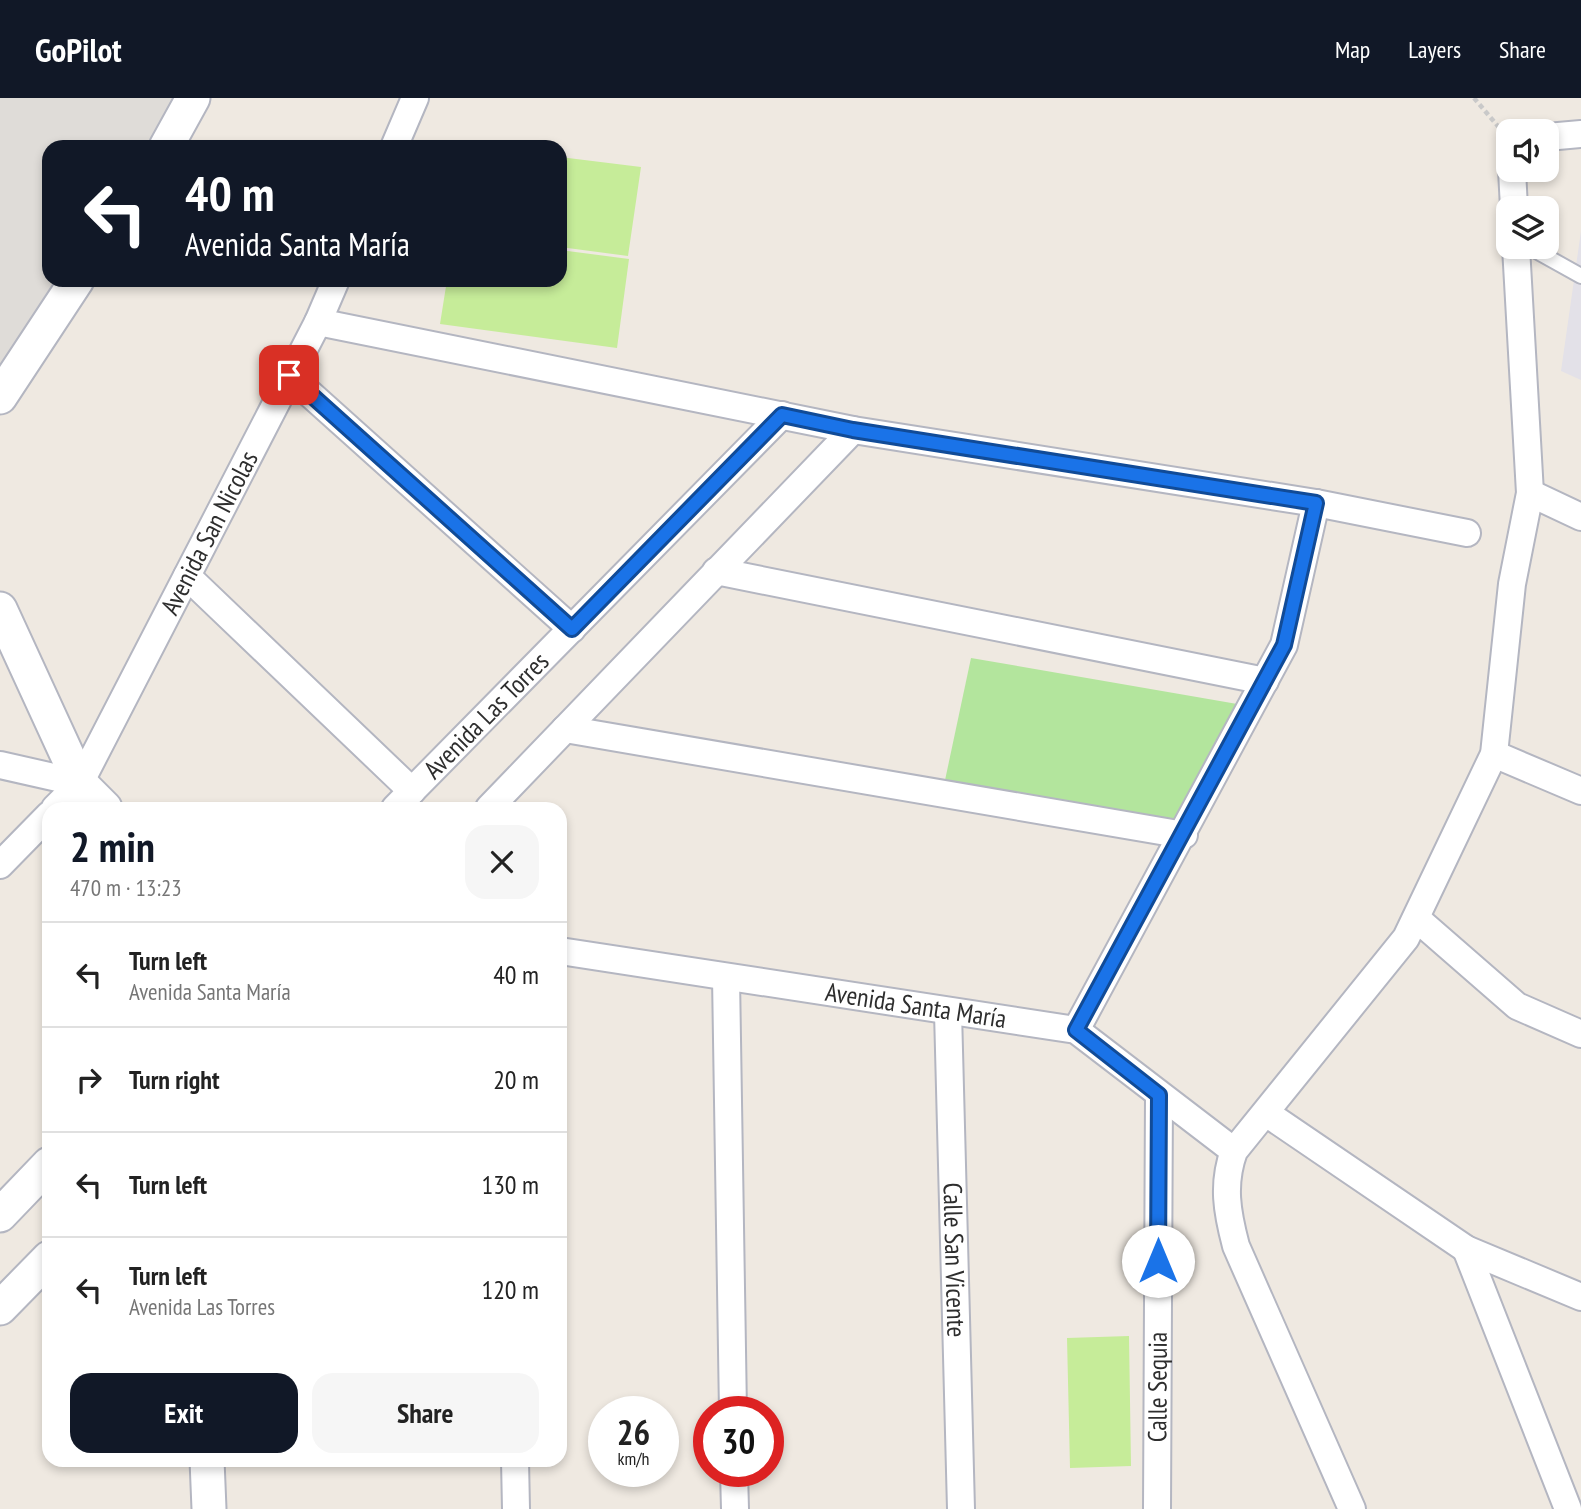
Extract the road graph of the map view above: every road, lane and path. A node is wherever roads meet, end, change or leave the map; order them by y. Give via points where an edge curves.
1 (193, 98) edge
2 (415, 98) edge
3 (1474, 98) edge
4 (1496, 124) edge
5 (1581, 134) edge
6 (1559, 136) edge
7 (170, 140) edge
8 (397, 140) edge
9 (1517, 259) edge
10 (1551, 259) edge
11 (1581, 276) edge
12 (72, 287) edge
13 (333, 287) edge
14 (318, 322) junction
15 (289, 375) junction
16 (0, 397) edge
17 (782, 415) junction
18 (853, 430) junction
19 (1530, 493) junction
20 (1316, 503) junction
21 (1581, 517) edge
22 (1467, 533) dead end
23 (716, 572) junction
24 (187, 576) junction
25 (0, 609) edge
26 (572, 629) junction
27 (1265, 681) junction
28 (565, 729) junction
29 (1494, 754) junction
30 (0, 765) edge
31 (80, 783) junction
32 (1581, 790) edge
33 (404, 800) edge
34 (61, 802) edge
35 (99, 802) edge
36 (495, 802) edge
37 (42, 822) edge
38 (1184, 835) junction
39 (0, 864) edge
40 (1416, 918) junction
41 (567, 952) edge
42 (726, 977) junction
43 (948, 1012) junction
44 (1076, 1030) junction
45 (1581, 1034) edge
46 (1159, 1095) junction
47 (1266, 1113) junction
48 (1230, 1162) junction
49 (42, 1171) edge
50 (0, 1215) edge
51 (1466, 1249) junction
52 (42, 1265) edge
53 (1581, 1297) edge
54 (0, 1308) edge
55 (733, 1396) edge
56 (207, 1467) edge
57 (515, 1467) edge
58 (734, 1487) edge
59 (209, 1509) edge
60 (516, 1509) edge
61 (735, 1509) edge
62 (961, 1509) edge
63 (1157, 1509) edge
64 (1352, 1509) edge
65 (1568, 1509) edge

1 - 7 street
2 - 8 street
3 - 4 path
5 - 6 street
9 - 19 street
10 - 11 lane
12 - 16 street
13 - 14 street, Avenida San Nicolas
14 - 15 street, Avenida San Nicolas
14 - 17 street
15 - 24 street, Avenida San Nicolas
15 - 26 street
17 - 18 street
17 - 26 street, Avenida Las Torres
18 - 20 street
18 - 23 street
19 - 21 street
19 - 29 street via 1512,584
20 - 22 street
20 - 27 street via 1284,645
23 - 27 street
23 - 28 street
24 - 31 street, Avenida San Nicolas
24 - 33 street
25 - 31 street
26 - 33 street, Avenida Las Torres
27 - 38 street
28 - 36 street
28 - 38 street
29 - 32 street
29 - 40 street
30 - 31 street
31 - 34 street, Avenida San Nicolas
31 - 35 street
37 - 39 street
38 - 44 street
40 - 45 street via 1517,1006
40 - 47 street via 1406,938
41 - 42 street, Avenida Santa María
42 - 43 street, Avenida Santa María
42 - 55 street
43 - 44 street, Avenida Santa María
43 - 62 street, Calle San Vicente
44 - 46 street
46 - 48 street
46 - 63 street, Calle Sequia
47 - 48 street
47 - 51 street
48 - 64 street via 1226,1209 1236,1246
49 - 50 street
51 - 53 street
51 - 65 street
52 - 54 street
56 - 59 street
57 - 60 street
58 - 61 street

